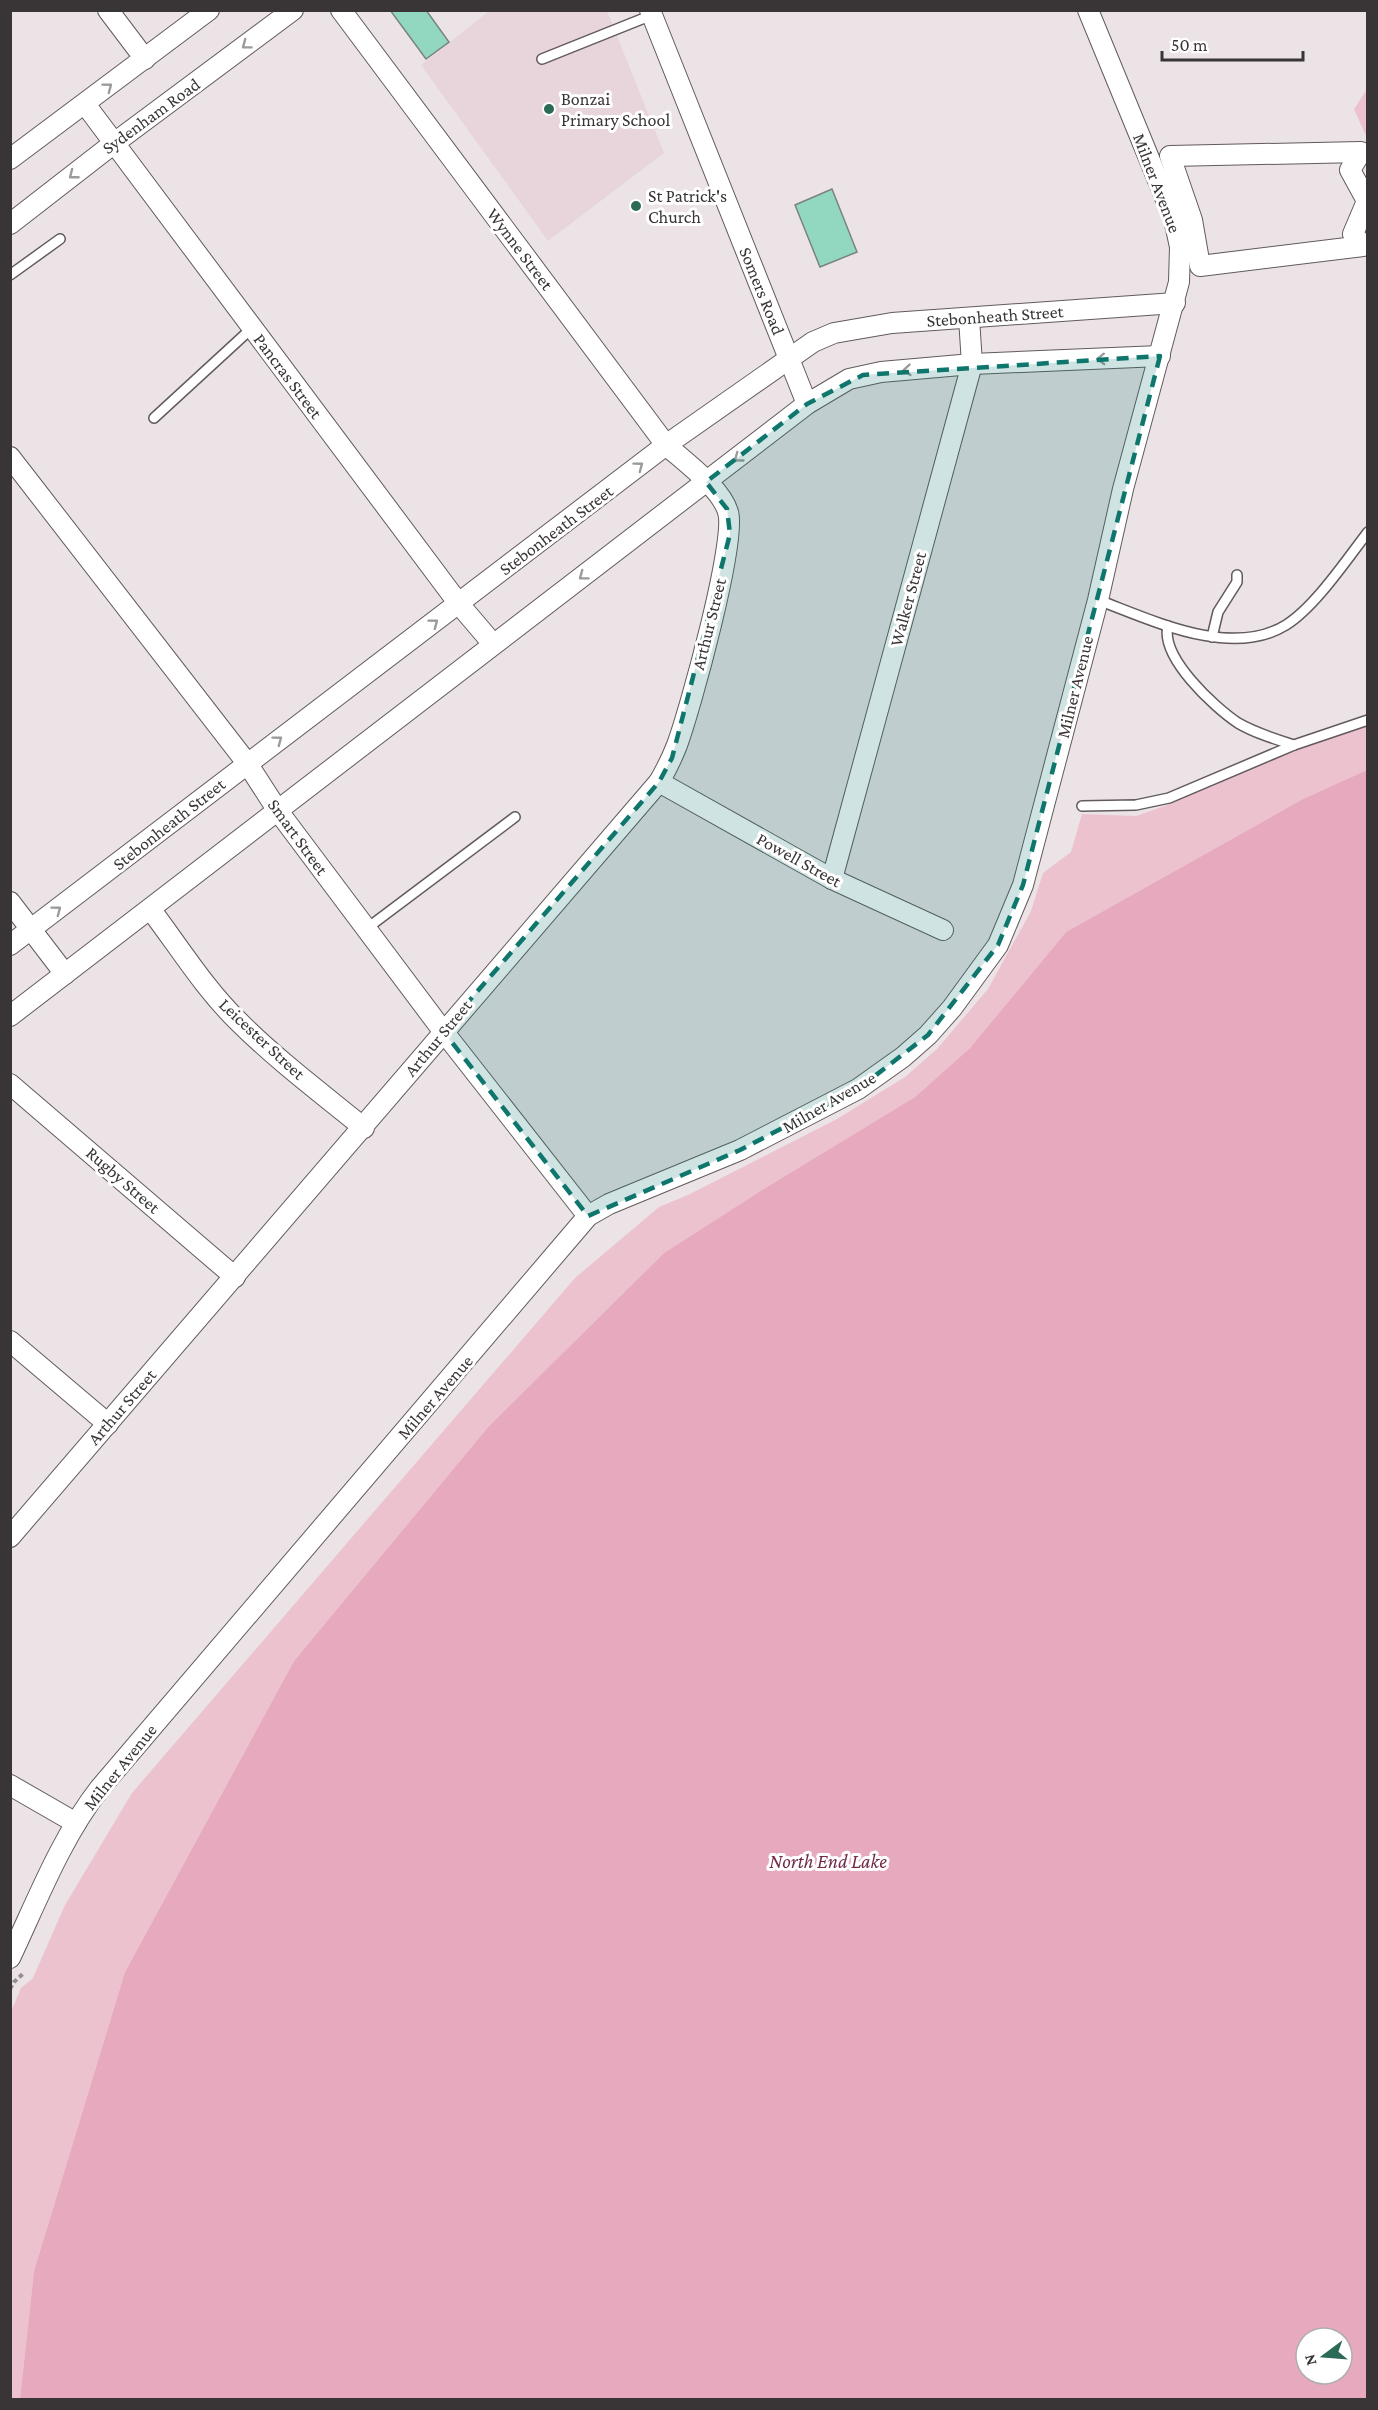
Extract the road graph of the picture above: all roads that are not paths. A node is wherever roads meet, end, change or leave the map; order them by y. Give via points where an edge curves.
1 (108, 10) edge
2 (209, 10) edge
3 (293, 10) edge
4 (341, 10) edge
5 (1088, 10) edge
6 (651, 13) edge
7 (145, 59) junction
8 (542, 59) dead end
9 (85, 104) junction
10 (113, 144) junction
11 (14, 149) edge
12 (10, 224) edge
13 (60, 239) dead end
14 (1200, 266) joint
15 (10, 275) edge
16 (1175, 303) junction
17 (969, 318) junction
18 (252, 328) junction
19 (1160, 356) junction
20 (789, 357) junction
21 (972, 364) junction
22 (807, 404) junction
23 (154, 418) dead end
24 (666, 445) junction
25 (10, 457) edge
26 (706, 482) junction
27 (1368, 532) edge
28 (1237, 575) dead end
29 (1098, 600) junction
30 (459, 604) junction
31 (1168, 626) junction
32 (1212, 637) junction
33 (493, 644) junction
34 (1368, 720) edge
35 (1294, 745) junction
36 (247, 764) junction
37 (659, 782) junction
38 (1082, 806) dead end
39 (278, 811) junction
40 (515, 817) dead end
41 (832, 879) junction
42 (10, 902) edge
43 (151, 910) junction
44 (31, 929) junction
45 (366, 929) junction
46 (943, 930) dead end
47 (10, 945) edge
48 (65, 974) junction
49 (10, 1016) edge
50 (443, 1031) junction
51 (10, 1084) edge
52 (364, 1128) junction
53 (588, 1216) junction
54 (235, 1277) junction
55 (10, 1341) edge
56 (108, 1424) junction
57 (10, 1536) edge
58 (10, 1785) edge
59 (76, 1823) junction
60 (10, 1958) edge

1 - 7 street
2 - 7 street
3 -> 10 street, Sydenham Road
4 - 24 street, Wynne Street
5 - 16 street, Milner Avenue via 1177,231 1181,259
6 - 8 lane
6 - 20 street, Somers Road
9 -> 7 street
9 - 10 street, Pancras Street
9 - 11 street
10 -> 12 street, Sydenham Road
10 - 18 street, Pancras Street
13 - 15 lane
14 - 14 street via 1192,220 1170,156 1361,152 1350,170 1367,201 1353,234 1363,246
16 - 17 street, Stebonheath Street
16 - 19 street, Milner Avenue
17 - 20 street, Stebonheath Street via 856,327 813,342
17 - 21 street, Walker Street
18 - 23 lane
18 - 30 street, Pancras Street
19 -> 21 street
19 - 29 street, Milner Avenue via 1123,489
20 - 22 street, Somers Road
20 - 24 street, Stebonheath Street
21 -> 22 street via 863,375
21 - 41 street, Walker Street
22 -> 26 street
24 - 26 street, Wynne Street
30 -> 24 street, Stebonheath Street
25 - 36 street, Smart Street
26 -> 33 street
26 - 37 street, Arthur Street via 727,508 730,534 685,719
27 - 32 lane via 1287,625 1248,638
28 - 32 lane via 1237,582 1218,612
29 - 31 lane
29 - 53 street, Milner Avenue via 1023,885 998,945 952,1008 903,1057 858,1089 740,1150
30 - 33 street, Pancras Street
36 -> 30 street, Stebonheath Street
31 - 32 lane
31 - 35 lane via 1168,643 1174,655 1203,692 1239,723
33 - 39 street
34 - 35 lane
35 - 38 lane via 1169,798 1136,805
36 - 39 street, Smart Street
44 -> 36 street, Stebonheath Street
37 - 41 street, Powell Street
37 - 50 street, Arthur Street
39 - 43 street
39 - 45 street, Smart Street
40 - 45 lane
41 - 46 street, Powell Street
42 - 44 street
43 - 48 street
43 - 52 street, Leicester Street via 237,1020
44 - 47 street, Stebonheath Street
44 - 48 street
45 - 50 street, Smart Street
48 - 49 street
50 - 52 street, Arthur Street
50 - 53 street, Smart Street
51 - 54 street, Rugby Street
52 - 54 street, Arthur Street
53 - 59 street, Milner Avenue via 111,1773
54 - 56 street, Arthur Street
55 - 56 street
56 - 57 street, Arthur Street
58 - 59 street
59 - 60 street, Milner Avenue

